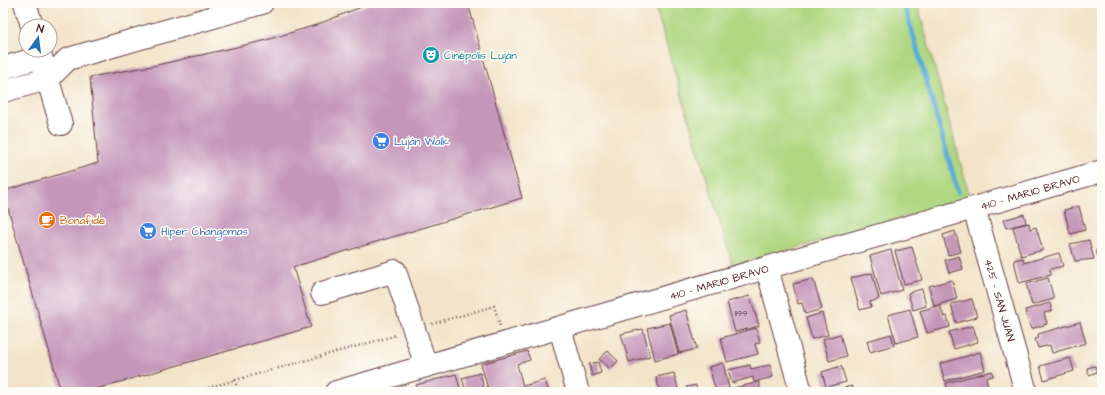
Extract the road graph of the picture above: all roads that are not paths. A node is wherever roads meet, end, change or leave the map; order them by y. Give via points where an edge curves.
1 (25, 3) edge
2 (262, 3) edge
3 (30, 18) edge
4 (29, 58) edge
5 (41, 58) edge
6 (3, 68) edge
7 (48, 79) junction
8 (3, 91) edge
9 (61, 124) dead end
10 (1102, 172) edge
11 (974, 208) junction
12 (767, 268) junction
13 (322, 293) dead end
14 (560, 328) junction
15 (426, 366) junction
16 (360, 389) edge
17 (336, 392) edge
18 (578, 392) edge
19 (801, 392) edge
20 (1026, 392) edge

1 - 3 street
2 - 7 street via 68,59
4 - 6 street
5 - 7 street
7 - 8 street
7 - 9 street
10 - 11 street, 410 - MARIO BRAVO
11 - 12 street, 410 - MARIO BRAVO
11 - 20 street, 425 - SAN JUAN
12 - 14 street, 410 - MARIO BRAVO
12 - 19 street
13 - 15 street via 395,271
14 - 15 street, 410 - MARIO BRAVO
14 - 18 street
15 - 16 street, 410 - MARIO BRAVO
16 - 17 street, 410 - MARIO BRAVO

